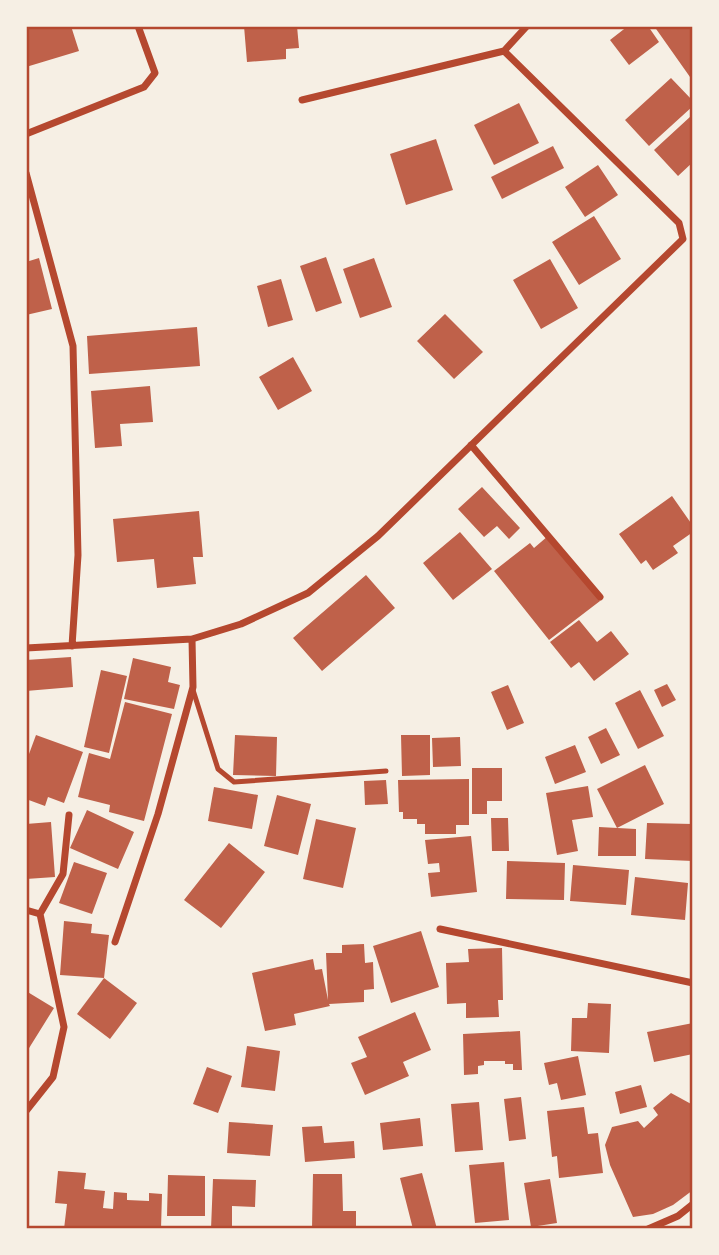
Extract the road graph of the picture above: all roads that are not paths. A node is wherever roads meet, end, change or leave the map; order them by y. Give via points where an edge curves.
1 (138, 26) edge
2 (527, 26) edge
3 (504, 51) junction
4 (302, 100) dead end
5 (26, 134) edge
6 (26, 173) edge
7 (471, 445) junction
8 (600, 597) dead end
9 (192, 639) junction
10 (72, 646) junction
11 (26, 648) edge
12 (193, 687) junction
13 (386, 771) dead end
14 (69, 815) dead end
15 (26, 910) edge
16 (40, 914) junction
17 (440, 929) dead end
18 (115, 942) dead end
19 (693, 983) edge
20 (26, 1111) edge
21 (693, 1204) edge
22 (648, 1229) edge

1 - 5 street via 155,73 144,87
2 - 3 street
3 - 4 street
3 - 7 street via 680,223 683,239
6 - 10 street via 73,346 78,555
7 - 8 street
7 - 9 street via 378,536 308,593 241,624
9 - 10 street
9 - 12 street
10 - 11 street
12 - 13 lane via 218,769 234,782
12 - 18 street via 158,814
14 - 16 street via 63,874
15 - 16 street
16 - 20 street via 64,1027 53,1077
17 - 19 street
21 - 22 street

